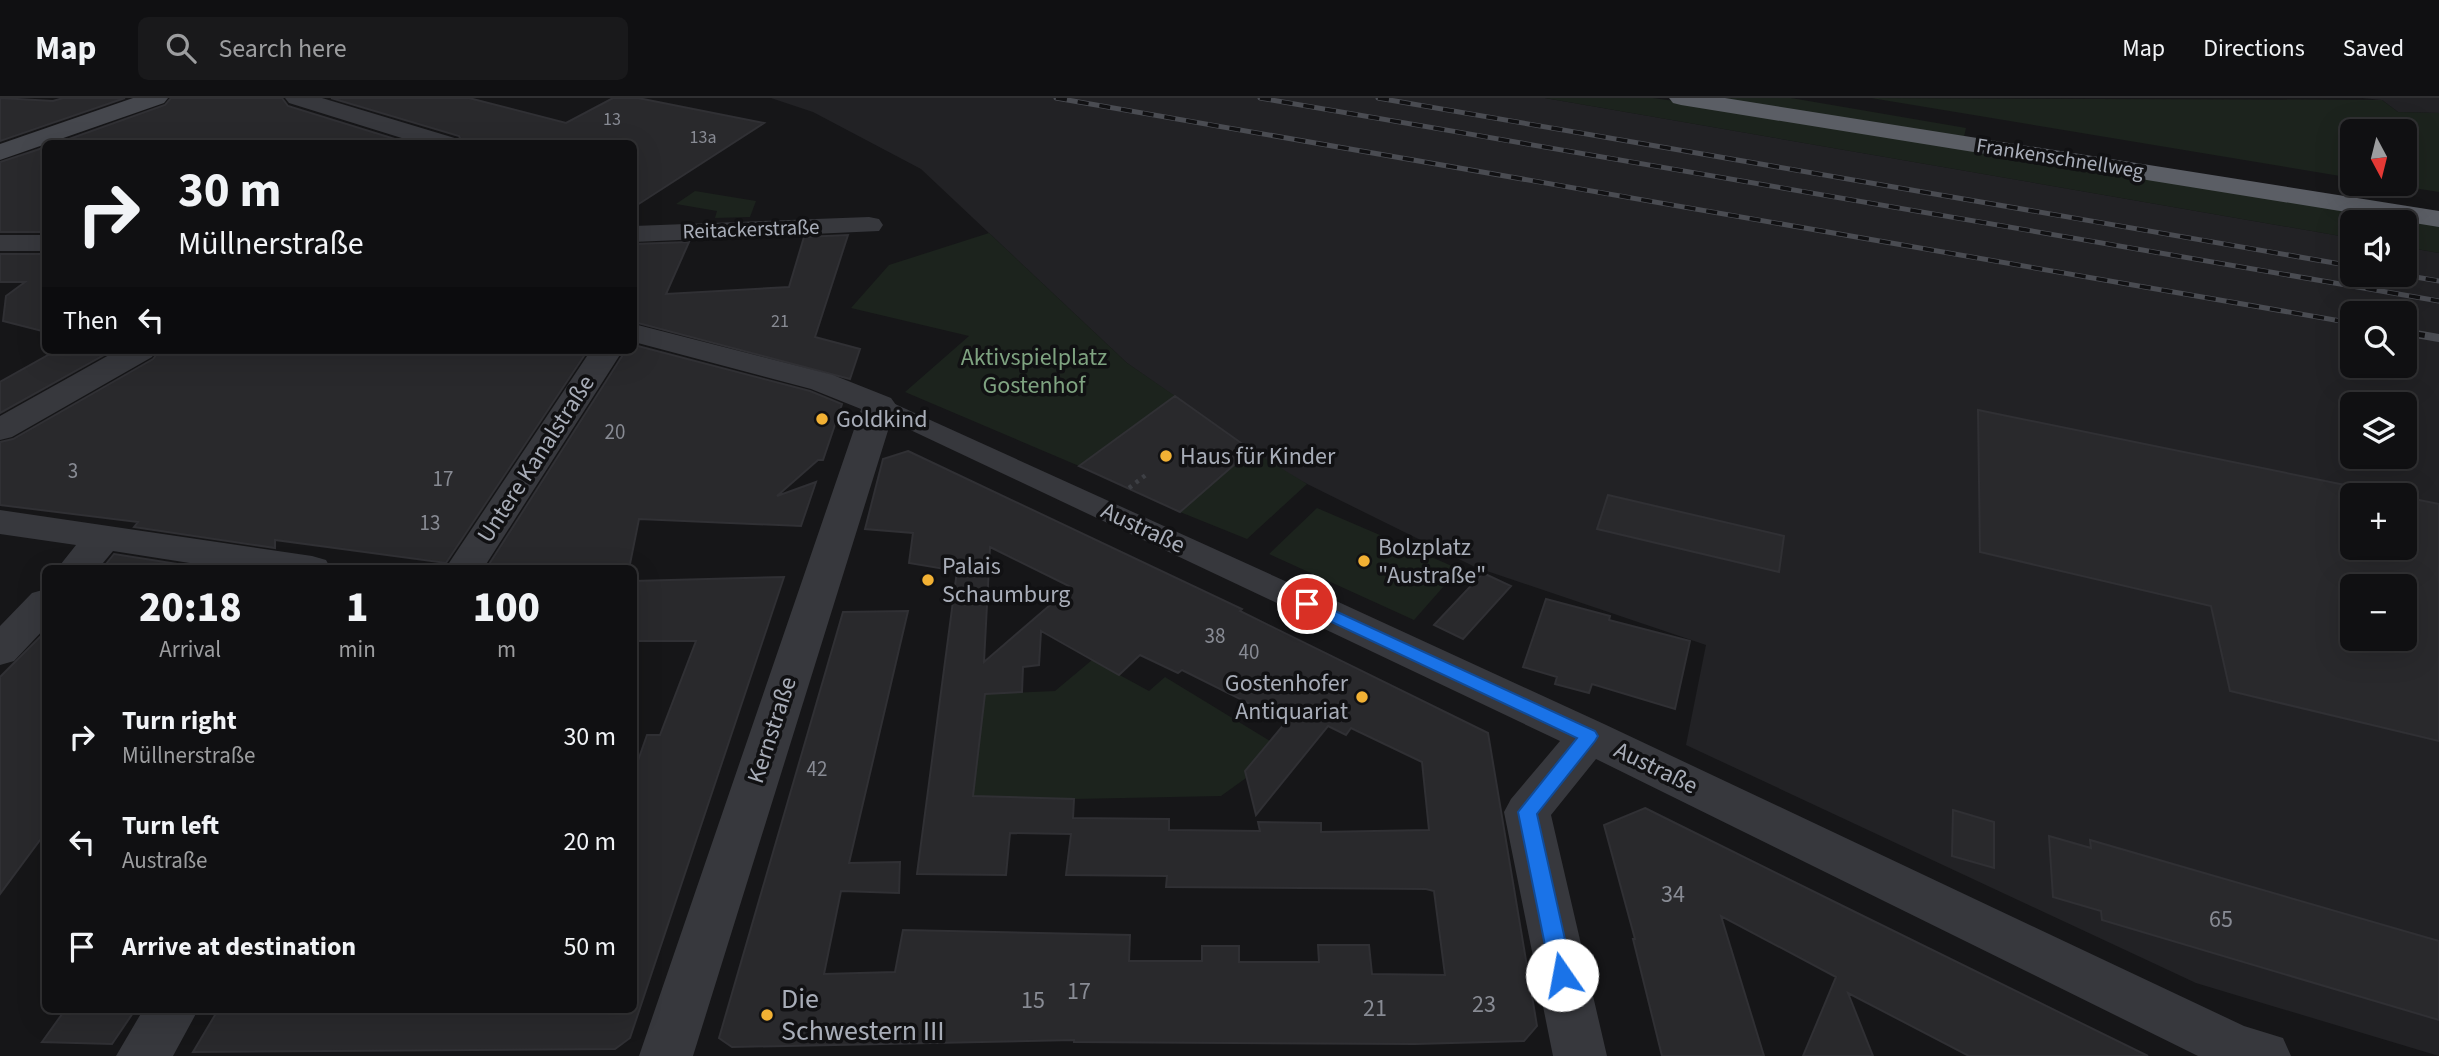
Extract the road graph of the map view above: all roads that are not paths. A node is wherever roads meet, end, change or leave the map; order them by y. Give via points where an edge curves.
1 (156, 98) edge
2 (297, 98) edge
3 (1681, 98) edge
4 (1816, 98) edge
5 (436, 140) edge
6 (0, 152) edge
7 (2439, 199) edge
8 (2439, 219) edge
9 (869, 225) dead end
10 (637, 234) edge
11 (0, 243) edge
12 (42, 243) edge
13 (637, 334) edge
14 (134, 354) edge
15 (604, 354) edge
16 (887, 408) junction
17 (0, 430) edge
18 (0, 522) edge
19 (106, 536) junction
20 (80, 565) edge
21 (287, 565) edge
22 (467, 565) edge
23 (1307, 604) joint
24 (42, 606) edge
25 (0, 651) edge
26 (1589, 736) junction
27 (171, 1013) edge
28 (143, 1056) edge
29 (666, 1056) edge
30 (1580, 1056) edge
31 (2264, 1056) edge

1 - 6 main road
2 - 5 street
3 - 8 highway, Frankenschnellweg
4 - 7 highway, Frankenschnellweg
9 - 10 street, Reitackerstraße
11 - 12 street
13 - 16 street, Austraße via 822,383
14 - 17 street
15 - 22 street, Untere Kanalstraße
16 - 23 street, Austraße
16 - 29 street, Kernstraße
18 - 19 street
19 - 20 street
19 - 21 street
23 - 26 street, Austraße
24 - 25 street
26 - 30 street via 1527,812
26 - 31 street, Austraße via 2236,1048
27 - 28 street

